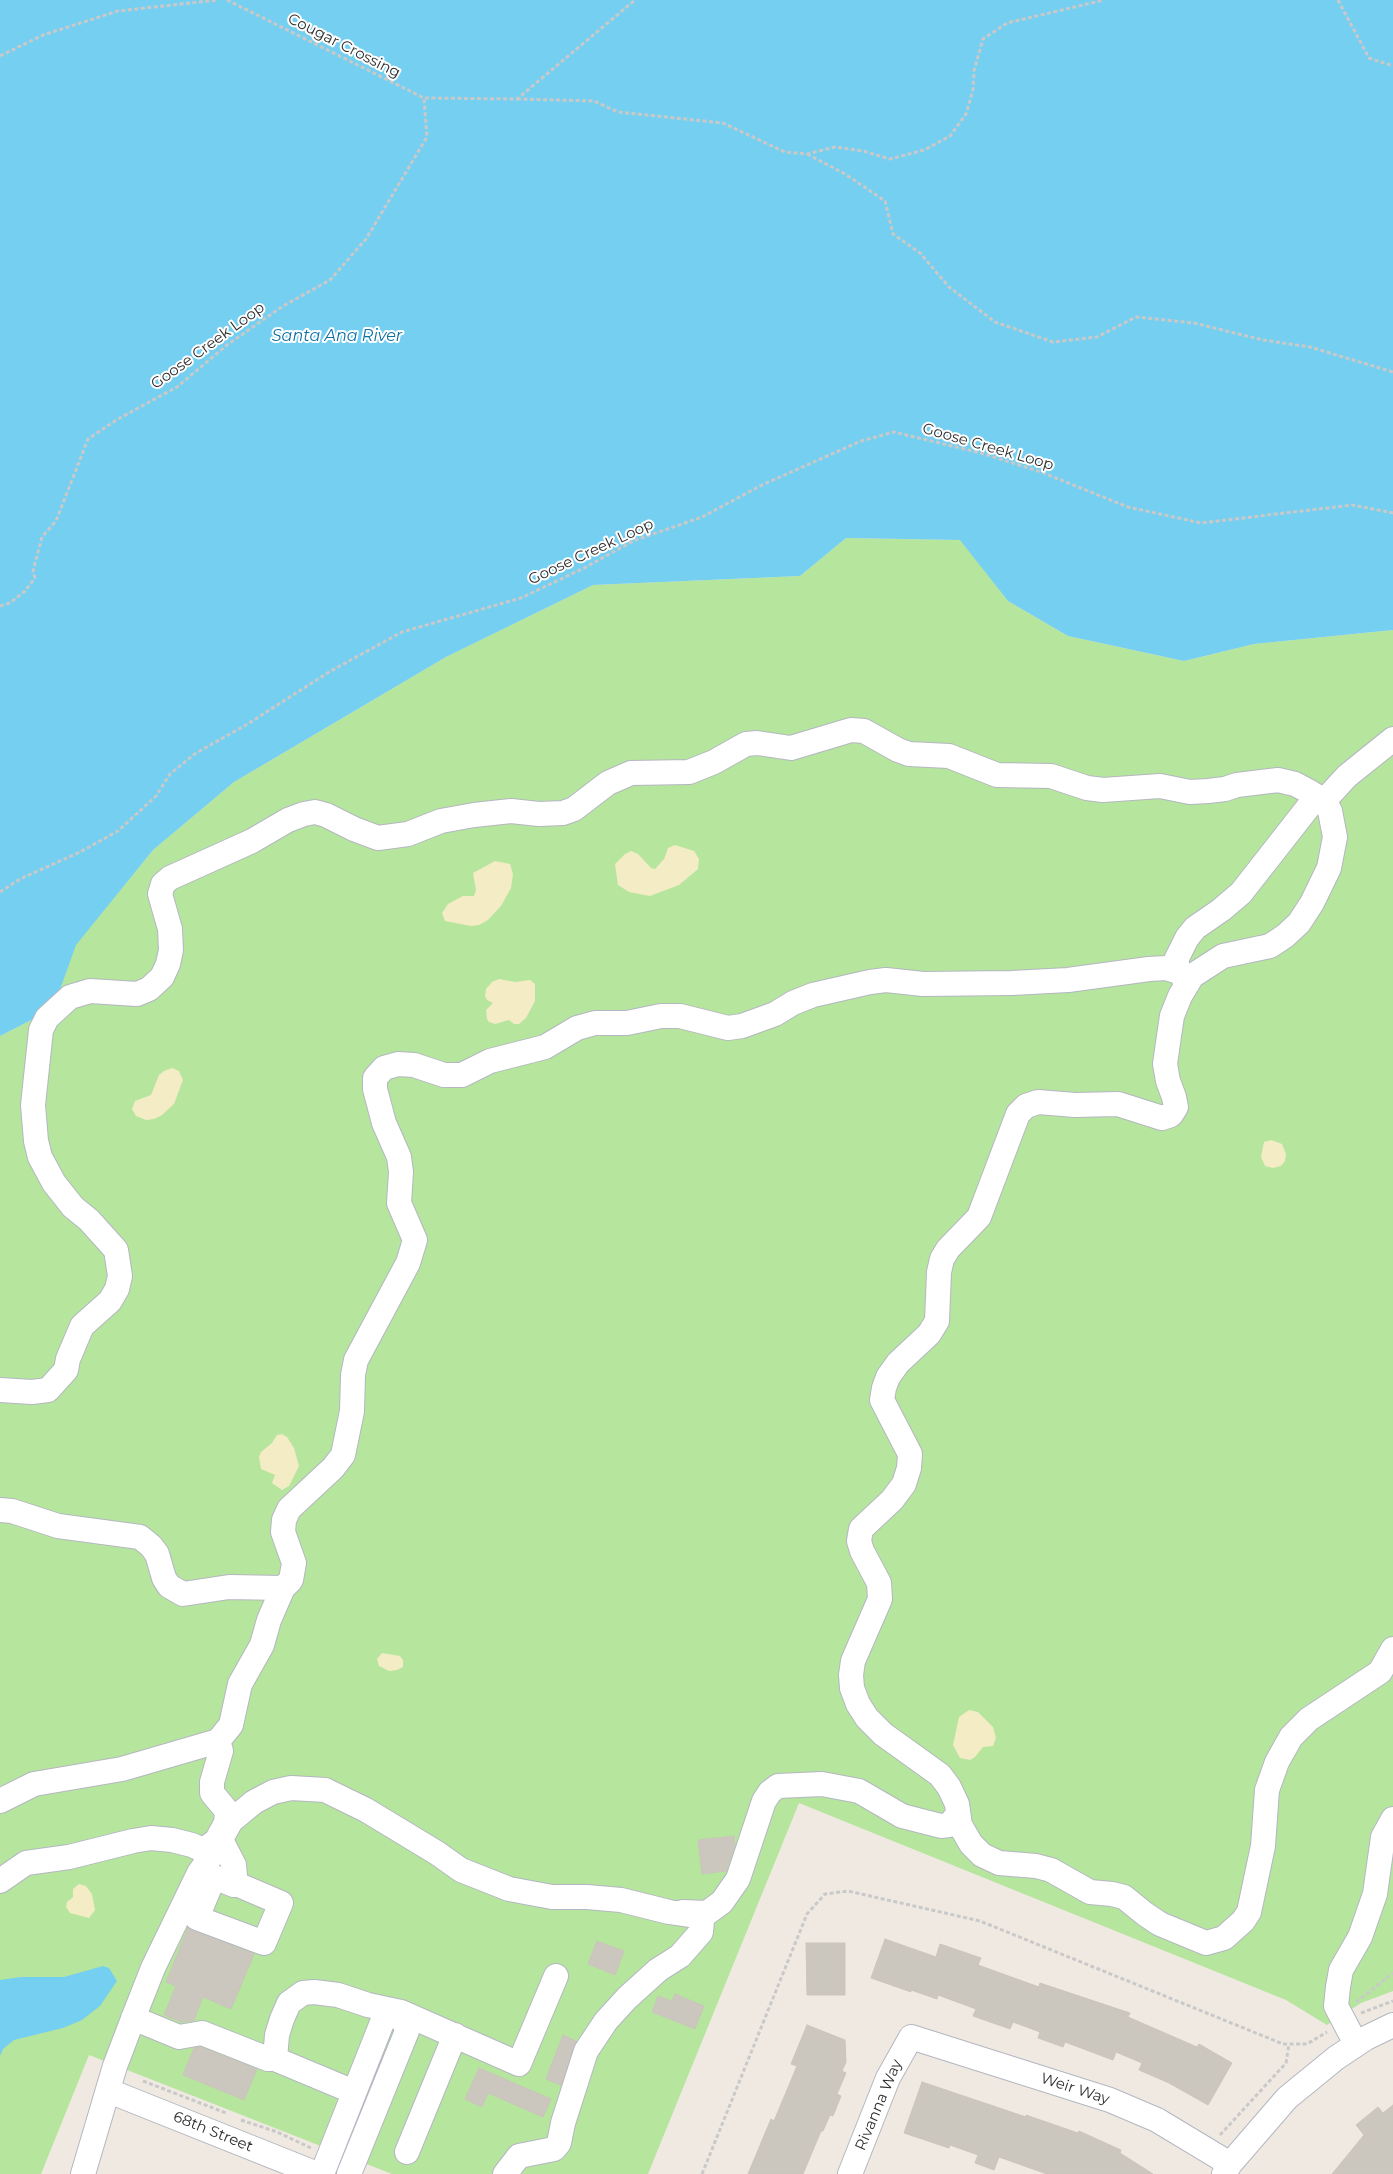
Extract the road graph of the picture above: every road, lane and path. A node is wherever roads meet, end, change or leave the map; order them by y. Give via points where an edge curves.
1 (218, 0) edge
2 (227, 0) edge
3 (635, 0) edge
4 (1104, 0) edge
5 (1338, 0) edge
6 (0, 56) edge
7 (1393, 66) edge
8 (424, 98) junction
9 (517, 99) junction
10 (807, 154) junction
11 (1393, 372) edge
12 (1393, 513) edge
13 (0, 606) edge
14 (1393, 739) edge
15 (1320, 799) junction
16 (0, 892) edge
17 (1183, 977) junction
18 (0, 1390) edge
19 (0, 1510) edge
20 (283, 1588) junction
21 (1393, 1649) edge
22 (218, 1741) junction
23 (0, 1800) edge
24 (958, 1814) junction
25 (1393, 1819) edge
26 (215, 1842) junction
27 (0, 1881) edge
28 (234, 1883) dead end
29 (1393, 1973) edge
30 (556, 1976) dead end
31 (1393, 2000) edge
32 (401, 2012) junction
33 (1347, 2014) junction
34 (133, 2018) junction
35 (1393, 2025) edge
36 (455, 2036) junction
37 (911, 2037) joint
38 (1290, 2044) junction
39 (1356, 2044) junction
40 (275, 2059) junction
41 (109, 2091) junction
42 (354, 2092) junction
43 (1207, 2150) junction
44 (408, 2152) dead end
45 (1227, 2169) edge
46 (83, 2174) edge
47 (317, 2174) edge
48 (322, 2174) edge
49 (349, 2174) edge
50 (504, 2174) edge
51 (702, 2174) edge
52 (850, 2174) edge

1 - 6 path via 118,12 43,36
2 - 8 path, Cougar Crossing
3 - 9 path
4 - 10 path via 1007,23 983,39 966,114 950,136 924,150 890,159 835,146
5 - 7 path via 1369,58
8 - 9 path
8 - 13 path, Goose Creek Loop via 427,137 366,239 330,280 283,306 227,345 177,387 88,439 56,521 42,537 33,570 35,578 25,591 10,603
9 - 10 path via 594,101 618,112 723,123 785,152
10 - 11 path via 885,201 893,234 920,253 949,287 995,322 1053,342 1097,337 1136,317 1194,323 1263,340 1310,347
12 - 16 path, Goose Creek Loop via 1352,505 1201,523 1128,507 1041,472 981,453 894,432 869,439 770,481 702,517 633,541 520,598 402,632 196,753 170,774 156,796 118,831
14 - 15 street
15 - 17 street via 1241,893 1195,928 1187,938 1176,960
15 - 17 street via 1330,811 1334,824 1333,853 1322,885 1299,923 1270,946 1223,956 1192,976
15 - 18 street via 1295,784 1278,780 1190,792 1160,786 1103,790 1050,776 997,775 949,756 909,754 864,731 851,730 791,748 746,744 690,772 632,773 608,783 574,809 563,813 511,811 474,815 441,821 408,834 378,838 315,812 288,820 163,884 160,894 170,929 171,950 162,977 149,988 137,994 90,991 70,997 47,1018 41,1030 33,1105 40,1157 59,1189 116,1250 120,1276 110,1301 82,1326 66,1370 48,1390
17 - 20 street via 1166,968 1012,983 923,984 886,980 813,995 742,1026 728,1028 680,1016 627,1023 595,1023 576,1028 545,1047 490,1062 462,1075 444,1075 414,1065 398,1064 384,1068 375,1078 375,1089 399,1157 399,1203 415,1240 408,1263 356,1360 352,1411 342,1455 333,1468 289,1509 284,1520 283,1532 294,1563 291,1580
17 - 24 street via 1166,1064 1176,1107 1171,1115 1162,1118 1118,1104 1038,1102 1026,1106 1018,1114 979,1217 942,1259 937,1321 898,1363 884,1388 882,1400 910,1454 909,1468 904,1484 861,1529 859,1541 879,1583 880,1600 853,1661 852,1688 858,1704 878,1729 940,1775 957,1804
19 - 20 street via 58,1526 140,1538 157,1554 169,1586 183,1594 229,1587
20 - 22 street via 262,1645 240,1684 231,1725
21 - 24 street via 1380,1672 1309,1719 1283,1750 1267,1790 1264,1846 1249,1912 1235,1929 1215,1942 1206,1943 1192,1938 1144,1914 1124,1897 1090,1892 1051,1870 993,1861 971,1844 960,1825
22 - 23 street via 122,1769 34,1784
22 - 26 street via 221,1751 212,1793 227,1811
24 - 26 street via 949,1825 941,1826 902,1816 860,1790 822,1784 778,1786 764,1801 738,1879 722,1902 707,1913 618,1897 552,1894 508,1887 473,1872 370,1809 334,1790 319,1786 278,1788 248,1803 236,1811
25 - 33 street via 1383,1836 1375,1894 1360,1937 1341,1970 1336,2006
26 - 27 street via 192,1845 151,1838 133,1841 69,1857 26,1863
26 - 28 street via 234,1865
26 - 34 street via 153,1968
26 - 50 street via 231,1821 254,1802 273,1792 291,1788 325,1790 366,1810 461,1870 509,1889 552,1897 621,1900 696,1916 702,1922 700,1932 680,1956 658,1970 627,1998 586,2051 559,2143 554,2148 520,2156
29 - 33 path
30 - 36 street via 519,2064
31 - 33 path
32 - 36 street
32 - 40 street via 338,1995 303,1994 290,2003 282,2018
32 - 42 street via 383,2020
32 - 49 street via 407,2031
33 - 38 path via 1307,2044
33 - 39 street
34 - 40 street via 179,2036 202,2033
34 - 41 street
35 - 39 street
36 - 44 street
37 - 43 street, Weir Way via 1110,2100 1157,2120
37 - 52 street, Rivanna Way via 888,2078
38 - 43 path via 1286,2064
38 - 51 path via 1283,2044 980,1921 848,1891 824,1894 807,1914
39 - 45 street via 1287,2098
40 - 42 street
41 - 46 street
41 - 47 street, 68th Street
42 - 48 street
43 - 45 street, Weir Way

